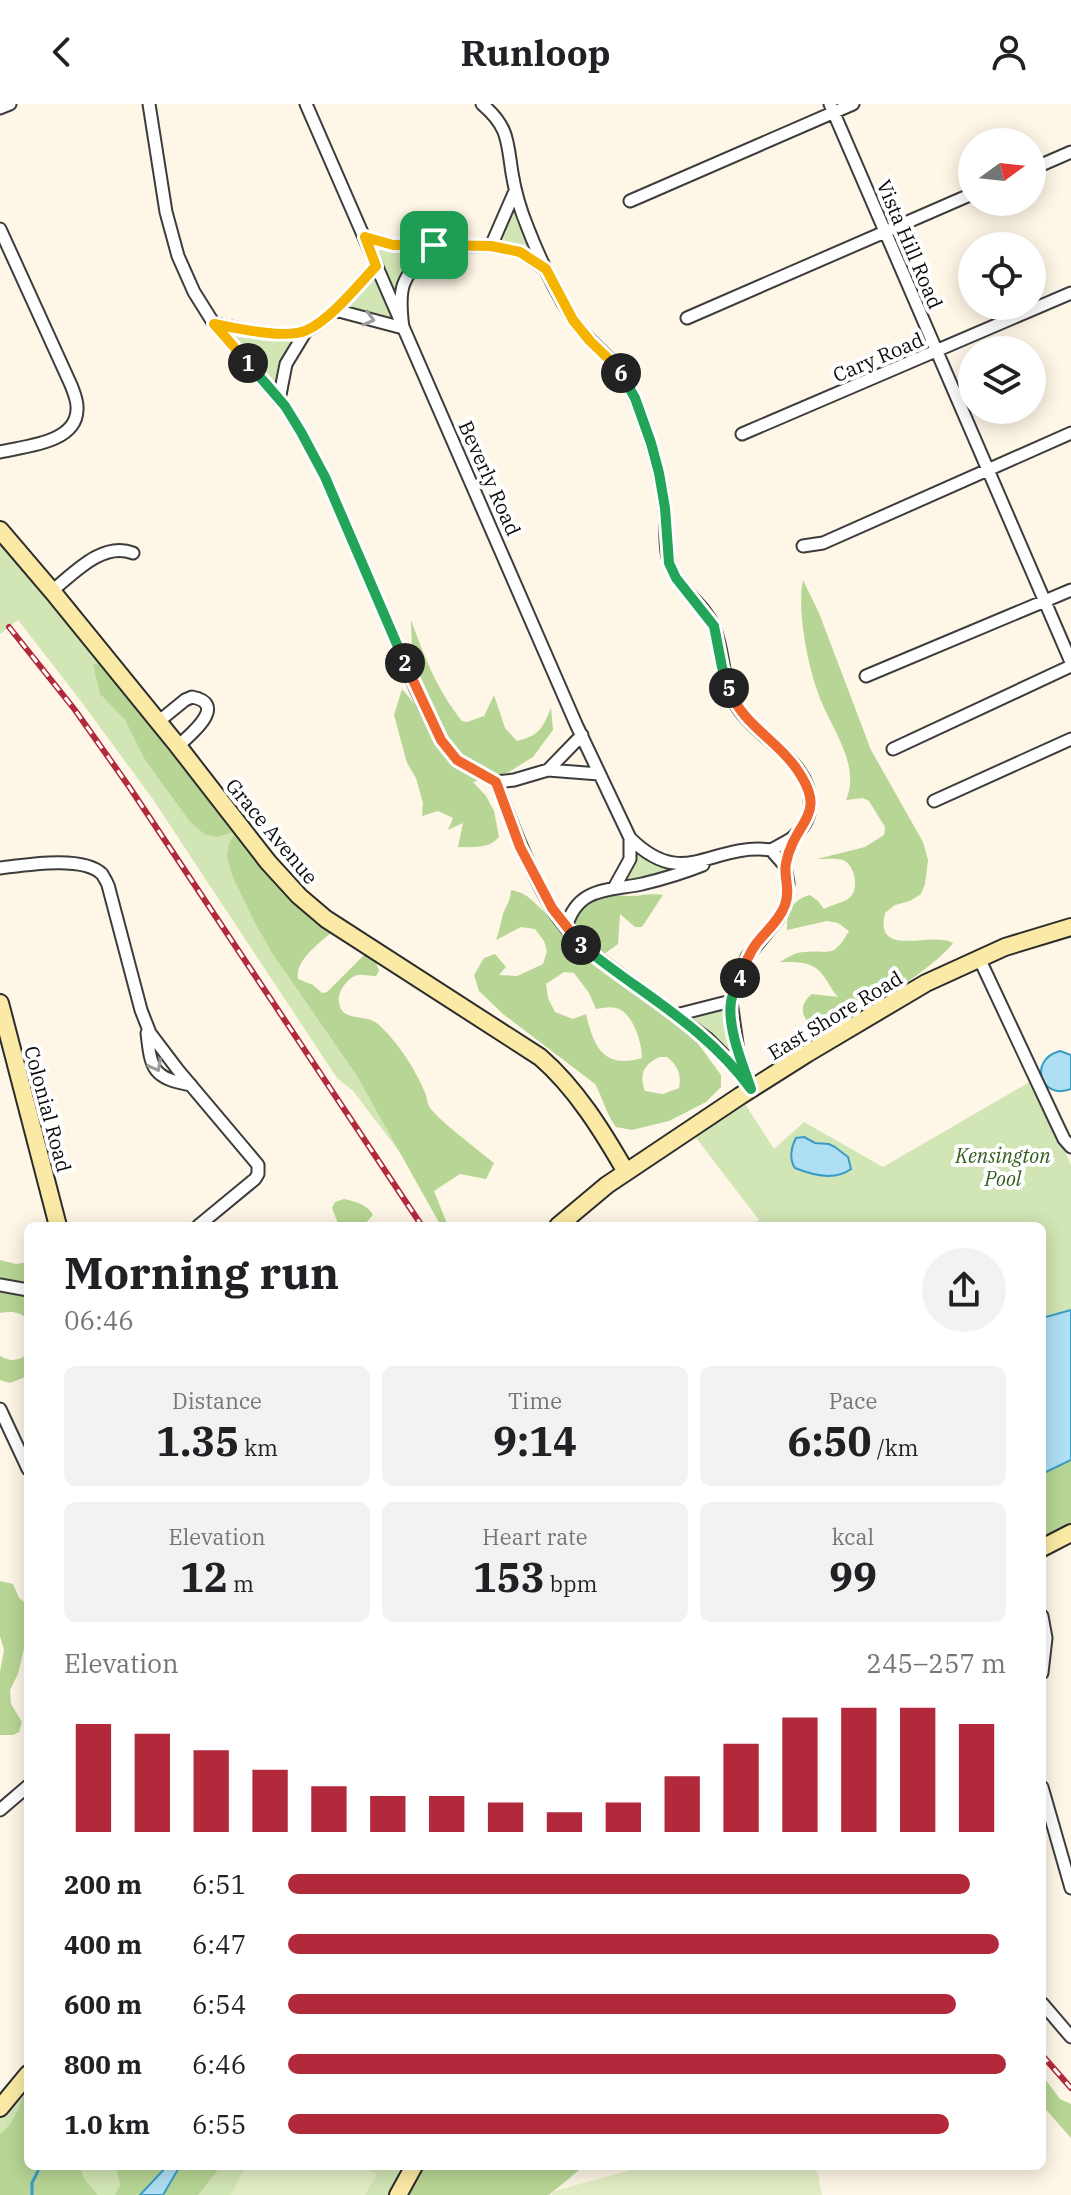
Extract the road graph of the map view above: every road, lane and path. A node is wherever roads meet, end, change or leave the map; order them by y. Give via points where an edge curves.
1 (10, 104) edge
2 (149, 104) edge
3 (306, 104) edge
4 (482, 104) edge
5 (853, 104) edge
6 (0, 108) edge
7 (832, 108) edge
8 (1071, 152) edge
9 (1046, 163) edge
10 (515, 191) junction
11 (958, 200) edge
12 (630, 201) dead end
13 (0, 229) edge
14 (885, 232) junction
15 (365, 237) junction
16 (434, 245) junction
17 (491, 246) junction
18 (376, 266) junction
19 (546, 269) junction
20 (1071, 293) edge
21 (335, 310) junction
22 (687, 318) dead end
23 (214, 324) junction
24 (403, 328) junction
25 (306, 331) junction
26 (937, 351) junction
27 (279, 400) junction
28 (1071, 433) edge
29 (742, 434) dead end
30 (0, 452) edge
31 (988, 469) junction
32 (0, 530) edge
33 (803, 546) dead end
34 (133, 553) dead end
35 (1071, 590) edge
36 (52, 591) junction
37 (1045, 601) junction
38 (1071, 664) edge
39 (866, 676) dead end
40 (158, 722) junction
41 (582, 735) junction
42 (1071, 739) edge
43 (178, 746) junction
44 (893, 749) dead end
45 (548, 770) junction
46 (599, 774) junction
47 (496, 782) junction
48 (934, 801) dead end
49 (794, 837) junction
50 (630, 838) junction
51 (728, 852) junction
52 (773, 853) junction
53 (785, 866) junction
54 (0, 868) edge
55 (614, 888) junction
56 (1071, 927) edge
57 (566, 928) junction
58 (979, 958) junction
59 (731, 1001) junction
60 (0, 1003) edge
61 (676, 1015) junction
62 (146, 1025) junction
63 (191, 1085) junction
64 (751, 1089) junction
65 (1071, 1147) edge
66 (626, 1172) junction
67 (57, 1222) edge
68 (203, 1222) edge
69 (563, 1222) edge
70 (0, 1285) edge
71 (24, 1289) edge
72 (0, 1409) edge
73 (4, 1431) edge
74 (24, 1463) edge
75 (1071, 1533) edge
76 (1046, 1546) edge
77 (24, 1789) edge
78 (1046, 1801) edge
79 (0, 1810) edge
80 (1071, 1888) edge
81 (1046, 2008) edge
82 (1071, 2037) edge
83 (24, 2079) edge
84 (0, 2108) edge
85 (412, 2170) edge
86 (398, 2195) edge

1 - 6 street
2 - 23 street via 178,256
3 - 15 street, Beverly Road
4 - 10 street via 505,131
5 - 7 street
7 - 12 street
7 - 14 street, Vista Hill Road
8 - 9 street
10 - 17 street
10 - 19 street
11 - 14 street
13 - 30 street via 78,411 75,422 57,438
14 - 22 street
14 - 26 street, Vista Hill Road
15 - 16 street via 393,245
15 - 18 street, Beverly Road
16 - 17 street
16 - 24 street via 407,274 399,297
17 - 19 street via 520,252
18 - 21 street
18 - 24 street, Beverly Road
19 - 49 street via 573,320 615,365 635,398 659,473 669,563 714,626 731,695 808,786 809,816
20 - 26 street, Cary Road
21 -> 24 street
21 - 25 street
23 - 25 street via 253,331
23 - 27 street
24 - 41 street, Beverly Road
25 - 27 street via 286,364
26 - 29 street, Cary Road
26 - 31 street, Vista Hill Road
27 - 47 street via 325,477 441,740 457,760
28 - 31 street
31 - 33 street via 826,541
31 - 37 street, Vista Hill Road
32 - 36 street, Grace Avenue
34 - 36 street via 123,549 100,555
35 - 37 street
36 - 40 street, Grace Avenue
37 - 38 street, Vista Hill Road
37 - 39 street
38 - 44 street
40 - 43 street, Grace Avenue
40 - 43 street via 185,700 203,701 206,717
41 - 45 street
41 - 46 street, Beverly Road
42 - 48 street
43 - 66 street, Grace Avenue via 299,896 552,1067
45 - 46 street
45 - 47 street
46 - 50 street, Beverly Road
47 - 57 street via 520,847
49 - 52 street
49 - 53 street
50 - 51 street, Beverly Road via 659,861 676,864
50 - 55 street via 630,859
51 - 52 street via 759,848
51 - 55 street via 676,876
52 - 53 street
53 - 59 street via 786,903 747,957
54 - 62 street via 64,863 87,865 102,874
55 - 57 street via 580,902
56 - 58 street, East Shore Road
57 - 61 street via 582,946
58 - 64 street, East Shore Road via 913,991
58 - 65 street
59 - 61 street
59 - 64 street via 738,1051
60 - 67 street, Colonial Road
61 - 64 street via 731,1062
62 - 63 street
62 -> 63 street via 158,1074
63 - 68 street via 259,1172
64 - 66 street, East Shore Road
66 - 69 street, East Shore Road
70 - 71 street
72 - 73 street
73 - 74 street
75 - 76 street
77 - 79 street
78 - 80 street
81 - 82 street
83 - 84 street
85 - 86 street

